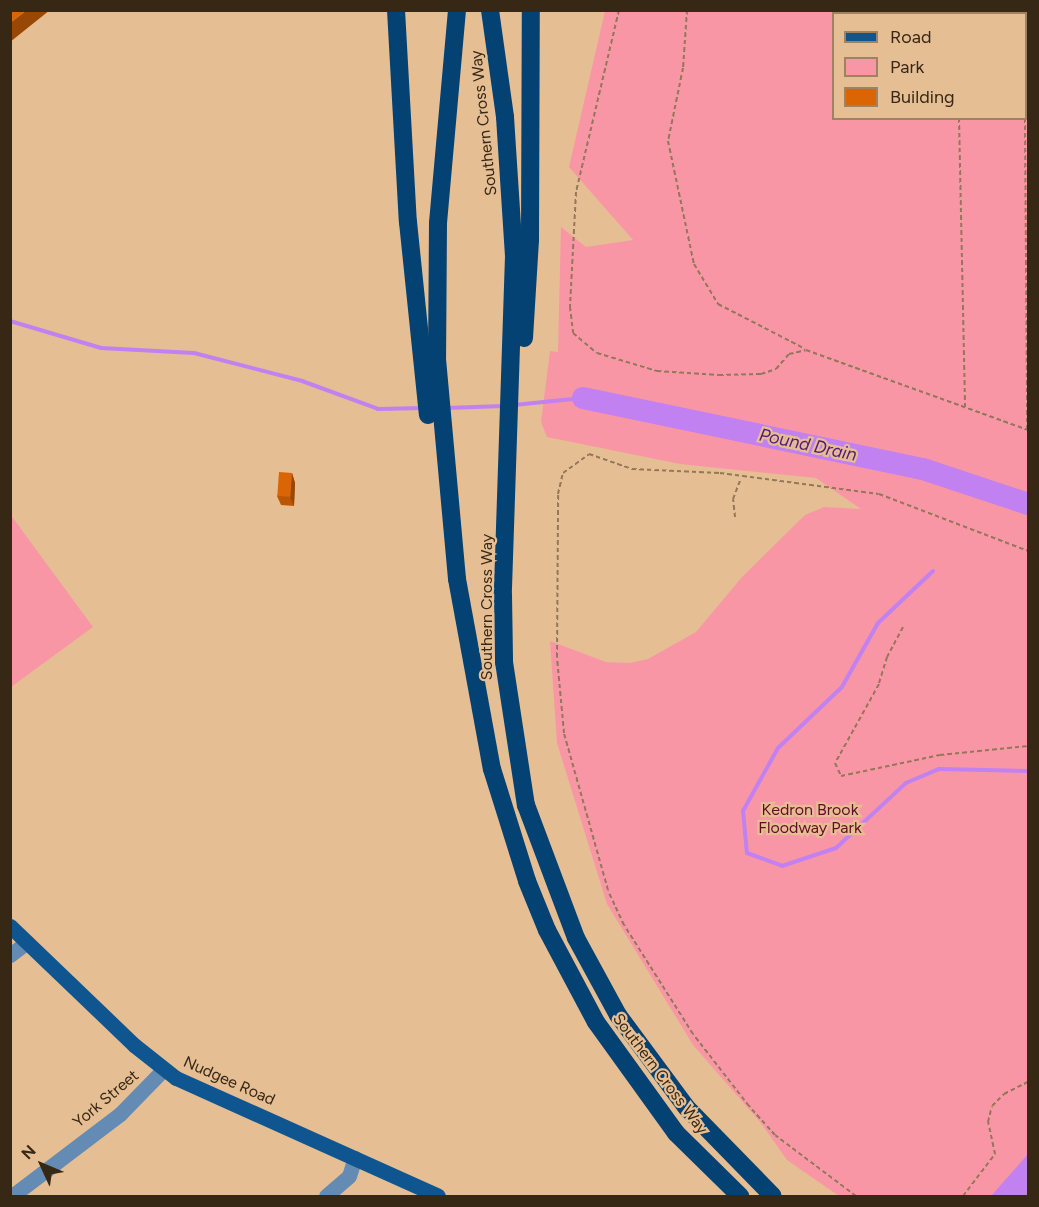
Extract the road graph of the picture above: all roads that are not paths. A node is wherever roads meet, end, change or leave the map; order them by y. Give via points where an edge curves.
1 (396, 10) edge
2 (458, 10) edge
3 (490, 10) edge
4 (531, 10) edge
5 (517, 367) junction
6 (432, 390) junction
7 (10, 926) edge
8 (27, 942) junction
9 (10, 955) edge
10 (163, 1070) junction
11 (355, 1158) junction
12 (12, 1197) edge
13 (326, 1197) edge
14 (438, 1197) edge
15 (740, 1197) edge
16 (773, 1197) edge

1 - 6 highway via 408,222
2 - 6 highway, Southern Cross Way via 438,223
3 - 5 highway, Southern Cross Way via 511,187
4 - 5 highway via 530,240
5 - 16 highway, Southern Cross Way via 512,389 504,662 517,765 538,842 576,938 625,1024 686,1107
6 - 15 highway, Southern Cross Way via 472,675 506,822 527,881 574,984 621,1060 676,1133
7 - 8 main road, Nudgee Road
8 - 9 street
8 - 10 main road, Nudgee Road
10 - 11 main road, Nudgee Road
10 - 12 street, York Street via 127,1108
11 - 13 street via 349,1176
11 - 14 main road, Nudgee Road

